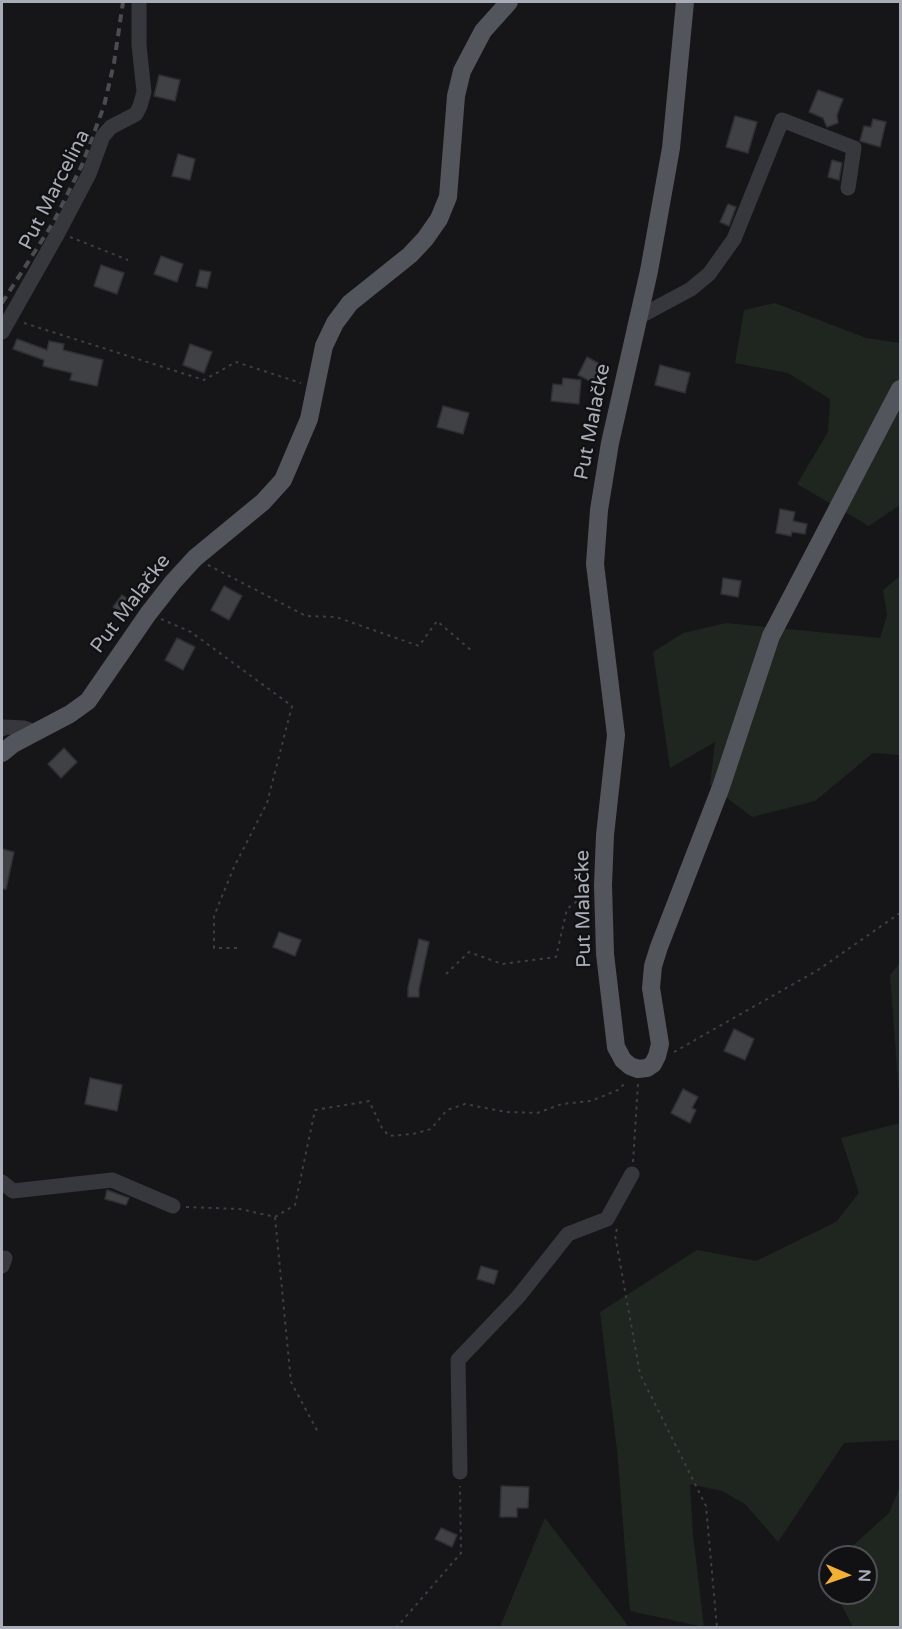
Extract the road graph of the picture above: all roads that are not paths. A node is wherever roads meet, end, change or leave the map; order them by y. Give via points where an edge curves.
1 (139, 2) edge
2 (510, 2) edge
3 (685, 2) edge
4 (848, 188) dead end
5 (638, 318) junction
6 (2, 332) edge
7 (900, 389) edge
8 (2, 729) edge
9 (35, 732) junction
10 (2, 753) edge
11 (632, 1174) road end
12 (2, 1182) edge
13 (173, 1206) road end
14 (460, 1472) road end

1 - 6 street, Put Marcelina via 144,92 140,106 136,114 111,127 104,136 89,174
2 - 9 main road, Put Malačke via 483,31 462,71 456,96 448,197 439,219 410,255 356,297 334,323 324,346 309,419 283,480 173,582 88,701
3 - 5 main road, Put Malačke via 671,148
4 - 5 street via 854,148 782,120 738,230 709,274 691,289
5 - 7 main road, Put Malačke via 610,443 595,564 616,735 605,835 605,954 616,1047 622,1060 638,1069 653,1064 660,1044 651,988 658,947 721,787 771,636
8 - 9 street
9 - 10 main road, Put Malačke
11 - 14 street via 607,1219 568,1234 518,1297 458,1360
12 - 13 street via 13,1191 112,1180

